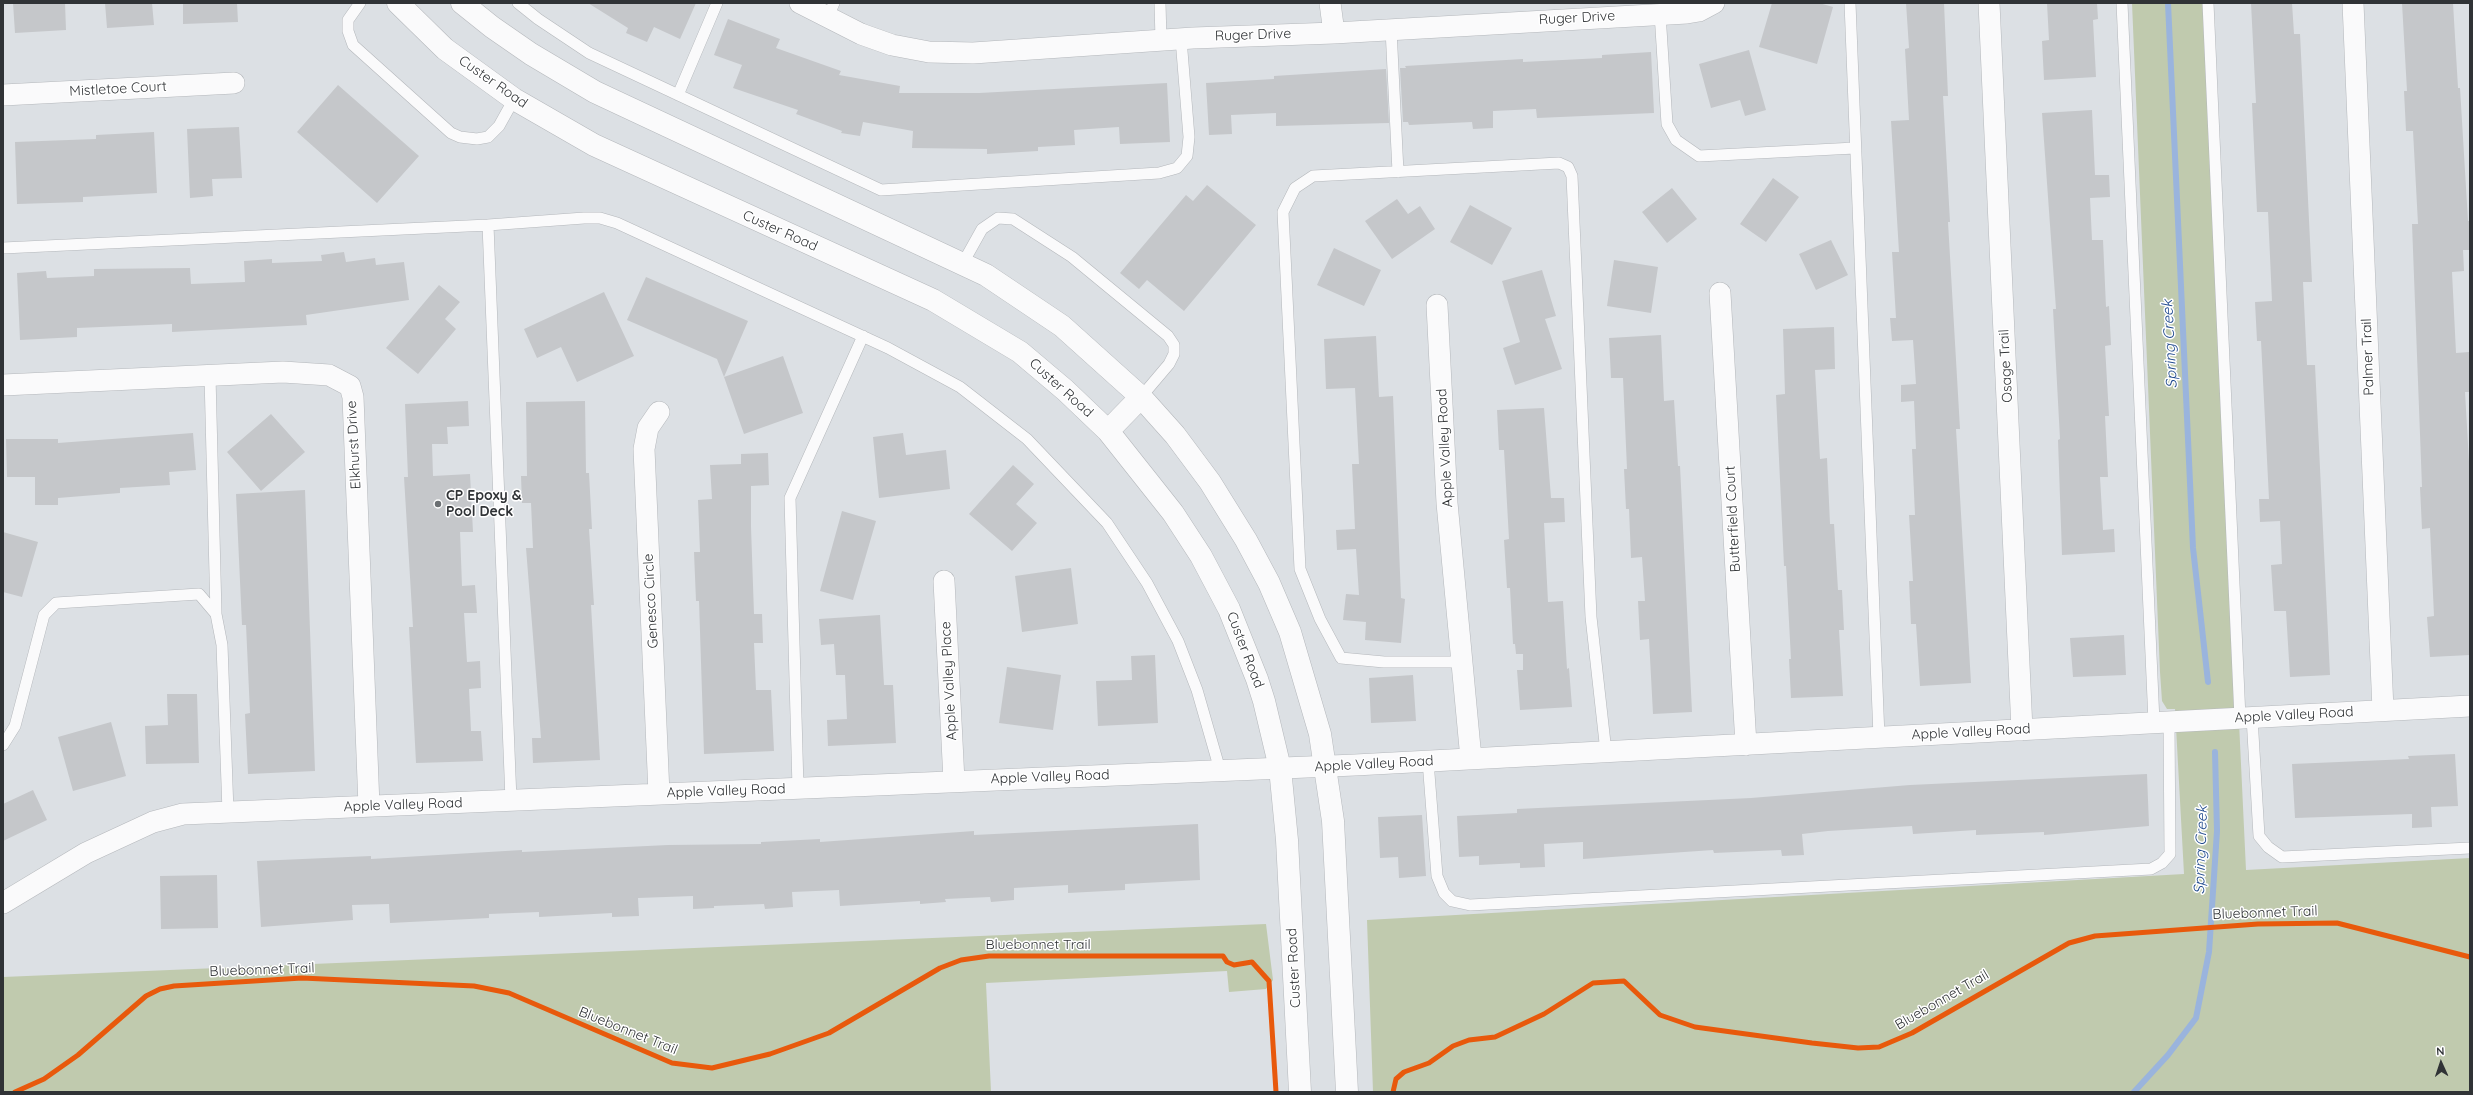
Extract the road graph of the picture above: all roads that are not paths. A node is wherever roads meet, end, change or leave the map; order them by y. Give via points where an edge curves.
1 (360, 3) edge
2 (398, 3) edge
3 (462, 3) edge
4 (518, 3) edge
5 (717, 3) edge
6 (800, 3) edge
7 (1160, 3) edge
8 (1330, 3) edge
9 (1714, 3) edge
10 (1850, 3) edge
11 (1989, 3) edge
12 (2122, 3) edge
13 (2208, 3) edge
14 (2353, 3) edge
15 (831, 10) edge
16 (1660, 13) junction
17 (1390, 29) junction
18 (1334, 33) junction
19 (1171, 39) junction
20 (234, 83) dead end
21 (3, 95) edge
22 (678, 95) junction
23 (514, 99) junction
24 (1855, 148) junction
25 (1398, 172) junction
26 (488, 225) junction
27 (3, 248) edge
28 (963, 263) junction
29 (1720, 293) dead end
30 (1437, 305) dead end
31 (863, 336) junction
32 (210, 376) junction
33 (3, 385) edge
34 (1141, 397) junction
35 (659, 412) dead end
36 (1108, 431) junction
37 (944, 581) dead end
38 (216, 614) junction
39 (1462, 662) junction
40 (2470, 706) edge
41 (2383, 710) junction
42 (2246, 718) junction
43 (2161, 722) junction
44 (2022, 730) junction
45 (1879, 737) junction
46 (3, 745) edge
47 (1746, 745) junction
48 (1606, 752) junction
49 (1471, 759) junction
50 (1428, 761) junction
51 (1326, 766) junction
52 (1280, 768) junction
53 (1220, 770) junction
54 (954, 781) junction
55 (798, 788) junction
56 (660, 794) junction
57 (511, 800) junction
58 (369, 806) junction
59 (228, 812) junction
60 (2470, 848) edge
61 (3, 903) edge
62 (1300, 1092) edge
63 (1347, 1092) edge

1 - 23 lane via 348,20 348,31 353,45 451,133 477,139 488,137 499,126
2 - 23 main road, Custer Road via 445,49
3 - 28 main road via 531,54 595,92
4 - 22 lane via 589,53
5 - 22 lane
6 - 15 street, Ruger Drive
7 - 19 lane
8 - 18 street
9 - 16 street, Ruger Drive via 1699,11
10 - 24 lane
11 - 44 street, Osage Trail
12 - 43 lane
13 - 42 lane
14 - 41 street, Palmer Trail
15 - 19 street, Ruger Drive via 861,34 892,45 929,52 973,53
16 - 17 street, Ruger Drive
16 - 24 lane via 1667,124 1676,140 1699,156
17 - 18 street, Ruger Drive
17 - 25 lane
18 - 19 street, Ruger Drive
19 - 22 lane via 1189,137 1187,156 1177,168 1159,173 881,190
20 - 21 street, Mistletoe Court
23 - 36 main road, Custer Road via 594,145 933,300 1020,352 1066,390
24 - 45 lane
25 - 39 lane via 1313,176 1295,188 1283,212 1300,569 1320,619 1341,658 1384,662
25 - 48 lane via 1559,163 1568,167 1572,176 1591,617
26 - 27 lane
26 - 31 lane via 584,218 600,218 617,223
26 - 57 lane
28 - 34 main road via 1028,301 1062,326
28 - 34 lane via 982,229 990,221 1006,218 1013,219 1072,257 1168,336 1174,345 1174,354 1169,364
29 - 47 street, Butterfield Court
30 - 39 street, Apple Valley Road via 1448,503
31 - 53 lane via 960,387 1027,439 1108,523 1147,583 1178,641
31 - 55 lane via 790,498
32 - 33 street, Elkhurst Drive
32 - 38 lane
32 - 58 street, Elkhurst Drive via 283,372 329,375 350,386 353,397
34 - 36 main road
34 - 51 main road via 1175,435 1210,482 1269,583 1290,632 1320,734
35 - 56 street, Genesco Circle via 648,428 644,449
36 - 52 main road, Custer Road via 1173,513 1229,609 1257,678
37 - 54 street, Apple Valley Place
38 - 46 lane via 199,594 56,603 44,615 14,726
38 - 59 lane via 222,645
39 - 49 street, Apple Valley Road
40 - 41 street, Apple Valley Road
41 - 42 street, Apple Valley Road
42 - 43 street, Apple Valley Road
42 - 60 lane via 2260,836 2268,847 2282,857
43 - 44 street, Apple Valley Road
43 - 50 lane via 2170,854 2162,863 2151,868 1470,905 1452,901 1444,893 1437,876
44 - 45 street, Apple Valley Road
45 - 47 street, Apple Valley Road
47 - 48 street, Apple Valley Road
48 - 49 street, Apple Valley Road
49 - 50 street, Apple Valley Road
50 - 51 street, Apple Valley Road
51 - 52 street, Apple Valley Road
51 - 63 main road via 1335,845
52 - 53 street, Apple Valley Road
52 - 62 main road, Custer Road via 1287,840
53 - 54 street, Apple Valley Road
54 - 55 street, Apple Valley Road
55 - 56 street, Apple Valley Road
56 - 57 street, Apple Valley Road
57 - 58 street, Apple Valley Road
58 - 59 street, Apple Valley Road
59 - 61 street, Apple Valley Road via 183,814 153,822 86,853

